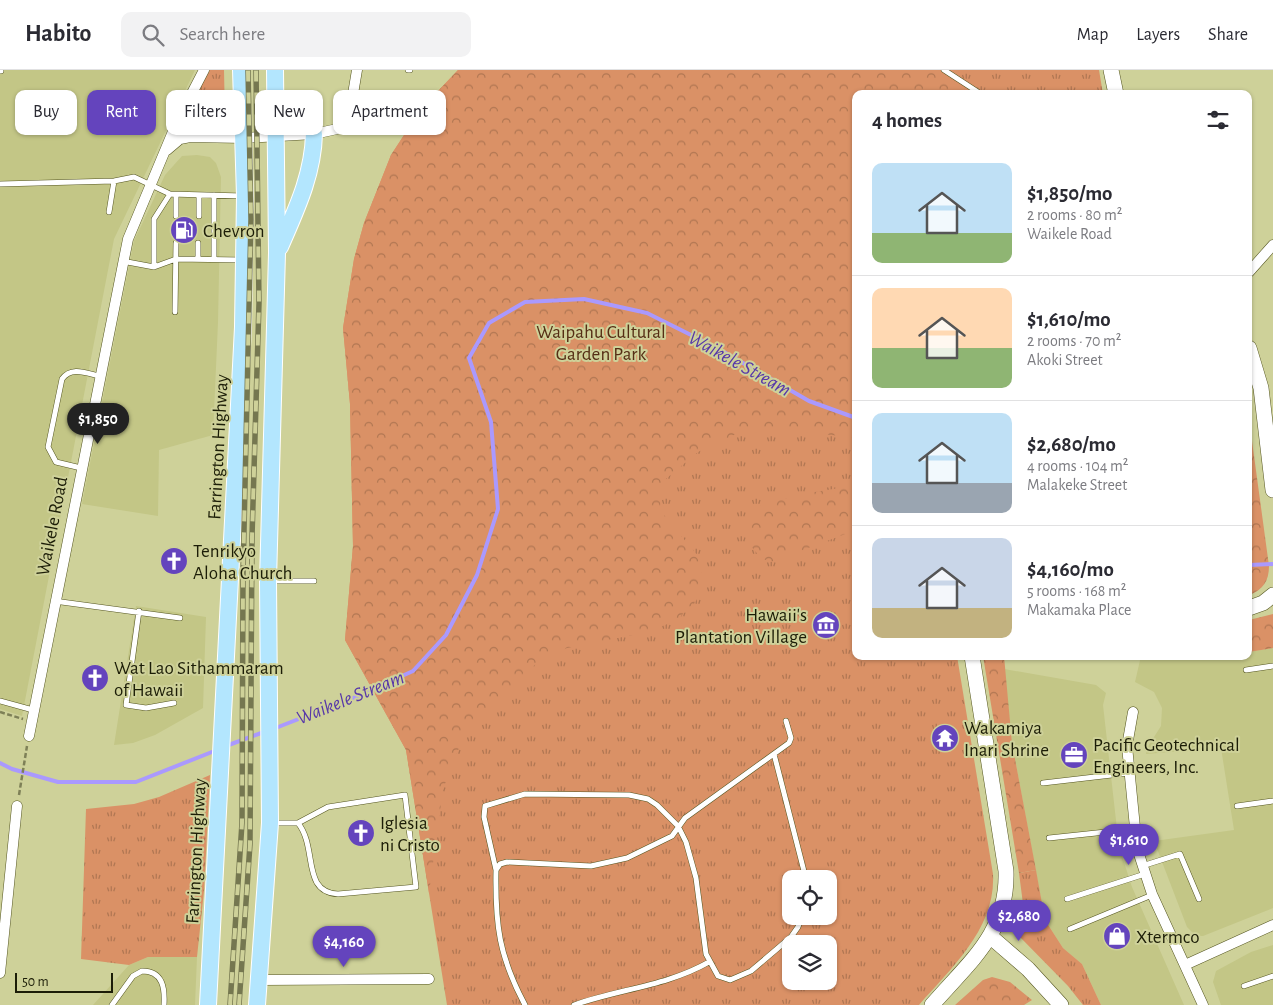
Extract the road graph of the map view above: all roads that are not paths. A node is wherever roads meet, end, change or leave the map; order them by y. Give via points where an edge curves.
1 (204, 70) edge
2 (241, 70) edge
3 (275, 70) edge
4 (357, 70) edge
5 (944, 70) edge
6 (1111, 70) edge
7 (975, 90) edge
8 (1115, 90) edge
9 (323, 132) edge
10 (296, 135) edge
11 (314, 135) edge
12 (277, 136) junction
13 (244, 138) junction
14 (164, 153) junction
15 (114, 181) junction
16 (0, 184) edge
17 (150, 184) junction
18 (170, 194) junction
19 (176, 195) junction
20 (199, 195) junction
21 (214, 195) junction
22 (245, 196) junction
23 (109, 212) dead end
24 (176, 216) dead end
25 (199, 216) dead end
26 (176, 243) dead end
27 (198, 243) dead end
28 (1273, 245) edge
29 (277, 253) junction
30 (176, 259) junction
31 (198, 259) junction
32 (214, 260) junction
33 (245, 260) junction
34 (122, 261) junction
35 (154, 266) junction
36 (1252, 269) edge
37 (175, 312) dead end
38 (1252, 356) edge
39 (100, 376) junction
40 (1270, 424) edge
41 (81, 468) junction
42 (1273, 490) edge
43 (268, 581) junction
44 (314, 581) dead end
45 (1272, 597) edge
46 (54, 601) junction
47 (1252, 607) edge
48 (139, 611) junction
49 (180, 618) dead end
50 (973, 660) edge
51 (1273, 666) edge
52 (1246, 670) dead end
53 (0, 701) edge
54 (174, 703) dead end
55 (34, 710) junction
56 (1133, 712) dead end
57 (786, 721) dead end
58 (29, 736) road end
59 (774, 754) junction
60 (1129, 773) junction
61 (1043, 783) dead end
62 (1273, 801) edge
63 (17, 806) road end
64 (1238, 806) dead end
65 (270, 823) junction
66 (298, 823) junction
67 (678, 826) junction
68 (1134, 829) junction
69 (1048, 838) dead end
70 (496, 870) junction
71 (804, 870) edge
72 (1143, 870) junction
73 (1152, 894) junction
74 (1067, 899) dead end
75 (1199, 899) dead end
76 (799, 925) edge
77 (1272, 928) edge
78 (1070, 929) dead end
79 (990, 937) junction
80 (709, 962) junction
81 (1185, 965) junction
82 (0, 973) edge
83 (1273, 976) edge
84 (429, 979) dead end
85 (260, 980) junction
86 (1244, 986) dead end
87 (112, 1005) edge
88 (164, 1005) edge
89 (208, 1005) edge
90 (257, 1005) edge
91 (525, 1005) edge
92 (574, 1005) edge
93 (932, 1005) edge
94 (1061, 1005) edge
95 (1203, 1005) edge

1 - 14 street, Waikele Road
2 - 13 main road, Farrington Highway
3 - 12 main road
4 - 9 street, Waikele Road via 350,112 337,129
5 - 7 lane
6 - 8 street
10 - 12 street, Waikele Road
11 - 29 main road via 312,164 301,200
12 - 13 street, Waikele Road
12 - 29 main road
13 - 14 street, Waikele Road via 190,137 180,139
13 - 22 main road, Farrington Highway
14 - 17 street, Waikele Road
15 - 16 lane
15 - 17 lane via 134,177
15 - 23 lane
17 - 18 lane
17 - 34 street, Waikele Road
18 - 19 lane
18 - 35 lane via 154,219
19 - 20 lane
19 - 24 lane
20 - 21 lane
20 - 25 lane
21 - 22 lane
21 - 32 lane
22 - 33 main road, Farrington Highway
26 - 30 lane
27 - 31 lane
28 - 36 street
29 - 43 main road
30 - 31 lane
30 - 35 lane
30 - 37 lane
31 - 32 lane
32 - 33 lane
33 - 89 main road, Farrington Highway via 240,414 222,700
34 - 35 lane
34 - 39 street, Waikele Road
38 - 40 street
39 - 41 street, Waikele Road
39 - 41 lane via 75,371 62,379 48,447 56,462
40 - 42 street
41 - 46 street, Waikele Road
43 - 44 lane
43 - 65 main road
45 - 47 street
46 - 48 lane
46 - 55 street, Waikele Road
48 - 49 lane
48 - 54 lane via 126,705 146,708
50 - 79 street via 1006,871 1004,906
51 - 52 lane
53 - 55 lane
55 - 58 street, Waikele Road
56 - 60 street via 1127,746
57 - 59 lane via 789,743
59 - 67 lane
59 - 71 lane
60 - 61 lane
60 - 68 street
62 - 64 lane
63 - 82 street
65 - 66 lane
65 - 85 main road
66 - 66 lane via 309,844 317,885 327,893 416,887 405,795 328,807
67 - 70 lane via 672,836 612,863 591,866 507,862
67 - 70 lane via 648,799 629,795 515,796 483,809
67 - 80 lane via 696,878
68 - 69 lane
68 - 72 street
70 - 91 lane via 498,934 509,973
72 - 73 street
72 - 74 lane
72 - 75 lane via 1180,854
73 - 78 lane
73 - 81 street
76 - 80 lane via 791,937 740,977 723,980
77 - 81 street
79 - 93 street
79 - 94 street
80 - 92 lane via 671,980
81 - 95 street
83 - 86 lane
84 - 85 street
85 - 90 main road
87 - 88 lane via 133,976 142,970 155,974 161,980 165,988

